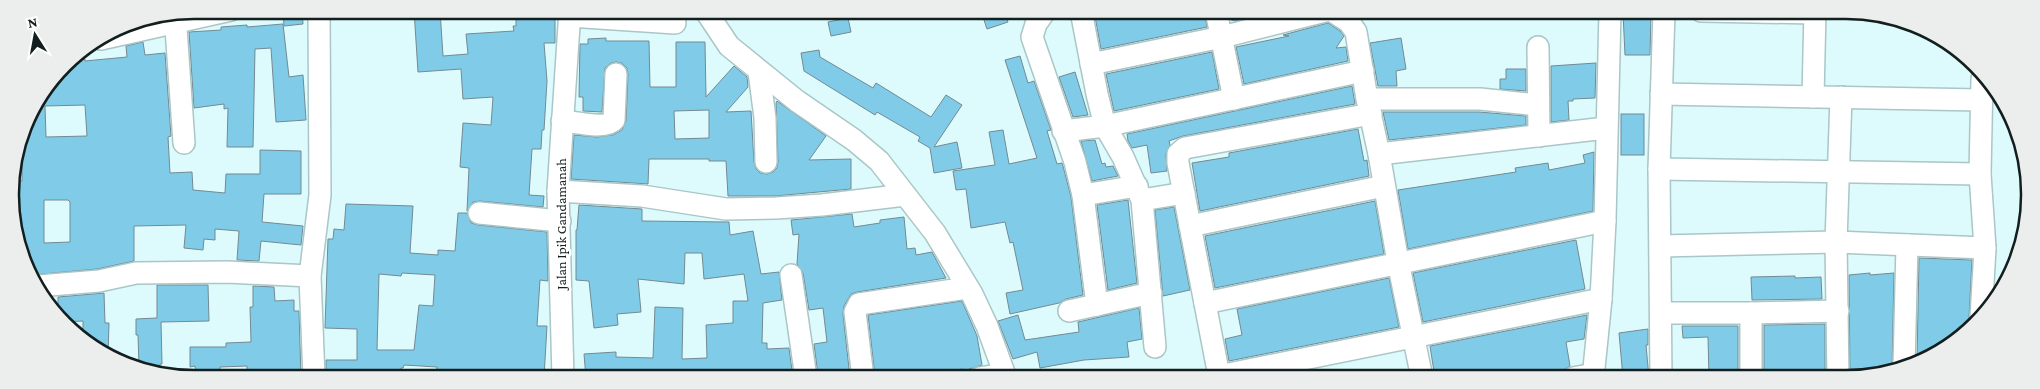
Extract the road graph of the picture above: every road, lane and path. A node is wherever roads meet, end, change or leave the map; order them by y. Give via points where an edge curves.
1 (319, 19) edge
2 (570, 19) edge
3 (633, 19) edge
4 (711, 19) edge
5 (1040, 19) edge
6 (1083, 19) edge
7 (1218, 19) edge
8 (1293, 19) edge
9 (1344, 19) edge
10 (1610, 19) edge
11 (1664, 19) edge
12 (1815, 19) edge
13 (175, 20) edge
14 (162, 22) edge
15 (675, 23) dead end
16 (132, 30) edge
17 (1222, 37) junction
18 (1538, 47) dead end
19 (1091, 64) junction
20 (1363, 71) junction
21 (759, 72) junction
22 (616, 74) dead end
23 (1982, 84) edge
24 (1661, 94) junction
25 (1813, 97) junction
26 (1841, 97) junction
27 (1234, 99) junction
28 (1982, 100) junction
29 (1538, 102) junction
30 (1369, 106) junction
31 (562, 121) junction
32 (1105, 126) junction
33 (1606, 128) junction
34 (1064, 131) junction
35 (1539, 136) junction
36 (184, 143) dead end
37 (1379, 154) junction
38 (766, 162) dead end
39 (1659, 169) junction
40 (1838, 172) junction
41 (1980, 174) junction
42 (1384, 186) junction
43 (558, 191) junction
44 (1139, 193) junction
45 (1184, 193) junction
46 (905, 195) junction
47 (1083, 195) junction
48 (479, 213) dead end
49 (1605, 221) junction
50 (560, 222) junction
51 (1190, 226) junction
52 (1836, 242) junction
53 (1908, 245) junction
54 (1661, 246) junction
55 (1986, 248) junction
56 (1398, 262) junction
57 (791, 275) dead end
58 (310, 276) junction
59 (44, 286) edge
60 (967, 288) junction
61 (1151, 293) junction
62 (1601, 299) junction
63 (1205, 303) junction
64 (1097, 305) junction
65 (1982, 305) edge
66 (1069, 311) dead end
67 (1838, 311) junction
68 (1661, 313) junction
69 (1751, 313) junction
70 (1413, 336) junction
71 (1155, 347) dead end
72 (1904, 360) edge
73 (314, 370) edge
74 (563, 370) edge
75 (805, 370) edge
76 (862, 370) edge
77 (1003, 370) edge
78 (1218, 370) edge
79 (1297, 370) edge
80 (1420, 370) edge
81 (1588, 370) edge
82 (1661, 370) edge
83 (1751, 370) edge
84 (1838, 370) edge

1 - 58 street via 320,195
2 - 31 street, Jalan Ipik Gandamanah
3 - 15 street
4 - 21 street via 729,46
5 - 34 street via 1032,37
6 - 19 street
7 - 17 street
8 - 17 street
9 - 20 street via 1356,32
10 - 33 street
11 - 24 street
12 - 25 street
13 - 36 street
14 - 16 street
17 - 19 street
17 - 27 street
18 - 29 street
19 - 32 street
20 - 27 street
20 - 30 street
21 - 38 street
21 - 46 street via 870,153
22 - 31 street via 612,123 604,126
23 - 28 street
24 - 25 street
24 - 39 street
25 - 26 street
26 - 28 street
26 - 40 street
27 - 32 street
28 - 41 street
29 - 30 street via 1528,104 1480,99
29 - 35 street
30 - 37 street
30 - 45 street via 1185,148 1178,154
31 - 43 street, Jalan Ipik Gandamanah
32 - 34 street
32 - 44 street
33 - 35 street
33 - 49 street
34 - 47 street
35 - 37 street
37 - 42 street
39 - 40 street
39 - 54 street
40 - 41 street
40 - 52 street
41 - 55 street
42 - 51 street
42 - 56 street
43 - 46 street via 642,196 726,209 822,205
43 - 50 street, Jalan Ipik Gandamanah
44 - 45 street
44 - 47 street
44 - 61 street
45 - 51 street
46 - 60 street via 935,232
47 - 64 street
48 - 50 street
49 - 56 street
49 - 62 street
50 - 74 street, Jalan Ipik Gandamanah
51 - 63 street
52 - 53 street
52 - 54 street
52 - 67 street
53 - 55 street
53 - 72 street
54 - 68 street
55 - 65 street
56 - 63 street
56 - 70 street
57 - 75 street
58 - 59 street via 146,273
58 - 73 street
60 - 76 street via 859,304 855,312
60 - 77 street via 978,304
61 - 64 street
61 - 71 street
62 - 70 street
62 - 81 street
63 - 78 street
64 - 66 street
67 - 69 street
67 - 84 street
68 - 69 street
68 - 82 street
69 - 83 street
70 - 79 street
70 - 80 street

